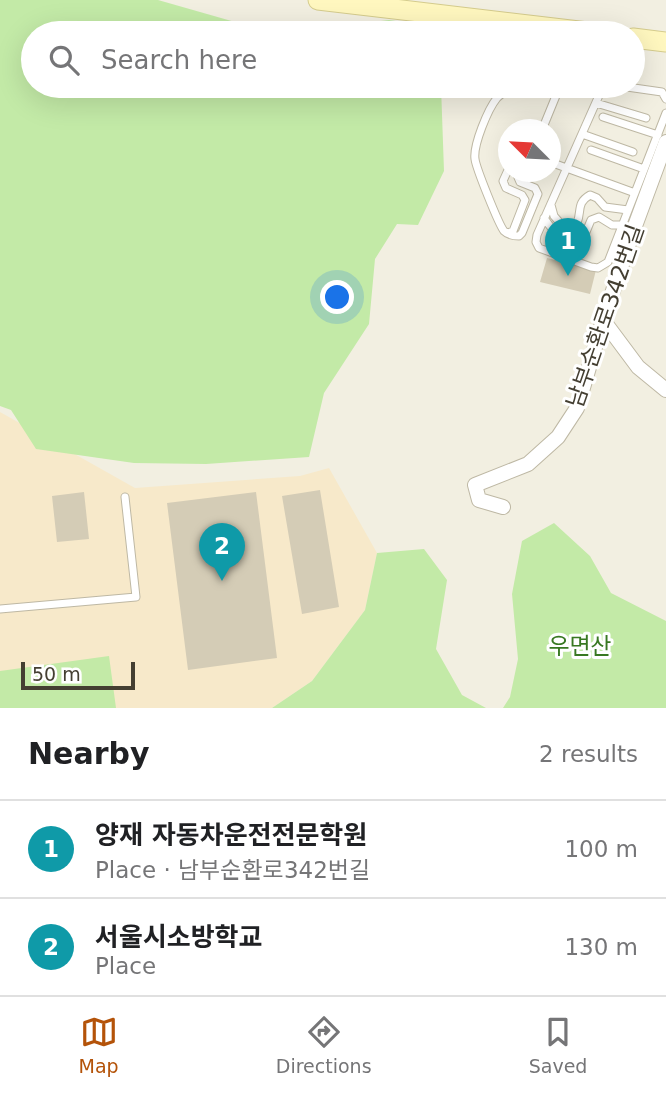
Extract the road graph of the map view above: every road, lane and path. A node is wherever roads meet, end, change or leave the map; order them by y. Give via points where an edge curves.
1 (318, 0) edge
2 (495, 21) edge
3 (645, 39) edge
4 (666, 42) edge
5 (645, 90) edge
6 (497, 98) edge
7 (555, 98) edge
8 (598, 98) edge
9 (666, 99) edge
10 (596, 103) junction
11 (666, 113) edge
12 (603, 117) dead end
13 (646, 118) dead end
14 (546, 119) edge
15 (617, 122) junction
16 (613, 131) dead end
17 (582, 134) junction
18 (662, 139) edge
19 (591, 150) dead end
20 (634, 152) dead end
21 (603, 154) junction
22 (600, 164) dead end
23 (561, 166) edge
24 (567, 168) junction
25 (644, 169) junction
26 (503, 182) edge
27 (520, 182) edge
28 (635, 193) junction
29 (550, 204) junction
30 (628, 210) junction
31 (544, 218) junction
32 (622, 225) junction
33 (508, 233) junction
34 (603, 320) junction
35 (666, 390) edge
36 (125, 497) dead end
37 (503, 507) dead end
38 (0, 609) edge

1 - 2 street
3 - 4 street
5 - 9 lane via 662,92
6 - 33 lane via 489,109 474,158 496,217
7 - 14 lane
8 - 10 lane
10 - 13 lane via 636,111
10 - 17 lane
11 - 18 lane
12 - 15 lane
15 - 16 lane
15 - 18 lane
17 - 20 lane via 624,144
17 - 24 lane
18 - 25 lane
18 - 34 street, 남부순환로342번길
19 - 21 lane
21 - 22 lane
21 - 25 lane
23 - 24 lane
24 - 28 lane
24 - 29 lane
25 - 28 lane
26 - 33 lane via 525,201
27 - 33 lane via 536,188 538,194 522,233
28 - 30 lane
29 - 30 lane via 561,224 570,225 577,223 580,205 590,195 605,207
29 - 31 lane
30 - 32 lane
31 - 32 lane via 573,245 581,244 591,220 599,217
31 - 32 lane via 537,235 539,248 598,268 608,262
34 - 35 street via 638,367
34 - 37 street, 남부순환로342번길 via 577,408 558,437 528,464 475,485 479,500
36 - 38 lane via 136,597

